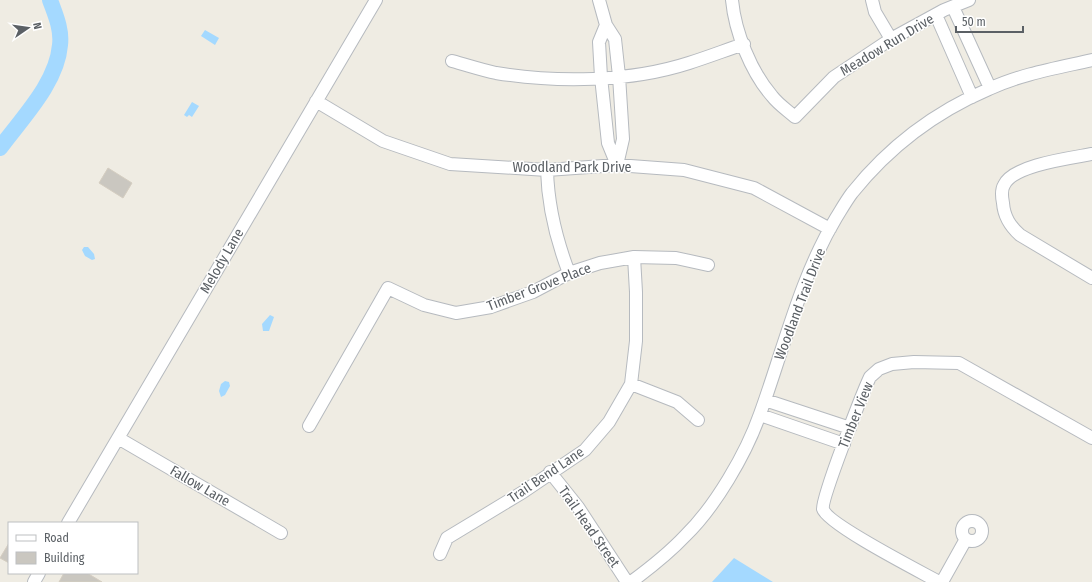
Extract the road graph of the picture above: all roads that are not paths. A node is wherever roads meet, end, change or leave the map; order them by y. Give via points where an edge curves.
1 (376, 0) edge
2 (599, 0) edge
3 (732, 0) edge
4 (872, 0) edge
5 (969, 0) edge
6 (953, 6) junction
7 (936, 15) junction
8 (606, 24) junction
9 (891, 39) junction
10 (744, 44) junction
11 (1092, 60) edge
12 (452, 61) dead end
13 (619, 76) junction
14 (601, 77) junction
15 (990, 88) junction
16 (972, 97) junction
17 (316, 101) junction
18 (1092, 154) edge
19 (617, 165) junction
20 (547, 170) junction
21 (830, 229) junction
22 (634, 257) junction
23 (708, 265) dead end
24 (569, 274) junction
25 (1092, 278) edge
26 (631, 384) junction
27 (765, 400) junction
28 (760, 415) junction
29 (698, 420) dead end
30 (309, 426) dead end
31 (850, 428) junction
32 (118, 438) junction
33 (1092, 438) edge
34 (844, 444) junction
35 (550, 472) junction
36 (69, 522) edge
37 (281, 533) dead end
38 (966, 539) dead end
39 (440, 554) dead end
40 (627, 582) edge
41 (631, 582) edge
42 (939, 582) edge
43 (942, 582) edge

1 - 17 street, Melody Lane
2 - 8 street
3 - 10 street via 734,16
4 - 9 street via 875,12
5 - 6 street, Meadow Run Drive
6 - 7 street, Meadow Run Drive
6 - 15 street
7 - 9 street, Meadow Run Drive
7 - 16 street
8 - 13 street via 615,39
8 - 14 street via 599,42
9 - 10 street, Meadow Run Drive via 834,77 794,117 772,97 761,81 750,63
10 - 13 street via 688,64
11 - 15 street, Woodland Trail Drive via 1038,72
12 - 14 street via 496,73 562,80
13 - 14 street
13 - 19 street via 623,139
14 - 19 street via 608,143
15 - 16 street, Woodland Trail Drive
16 - 21 street, Woodland Trail Drive via 928,122 900,143 851,194
17 - 20 street, Woodland Park Drive via 384,141 450,164
17 - 32 street, Melody Lane
18 - 25 street via 1026,168 1013,174 1004,185 1002,197 1004,212 1011,226 1020,235
19 - 20 street, Woodland Park Drive
19 - 21 street, Woodland Park Drive via 684,170 754,188
20 - 24 street via 552,221
21 - 27 street, Woodland Trail Drive via 808,273
22 - 23 street, Timber Grove Place via 676,258
22 - 24 street, Timber Grove Place via 600,263
22 - 26 street, Trail Bend Lane via 636,333
24 - 30 street, Timber Grove Place via 533,292 491,307 456,313 424,304 388,288
26 - 29 street via 677,402
26 - 35 street, Trail Bend Lane via 609,422 585,450
27 - 28 street, Woodland Trail Drive
27 - 31 street
28 - 34 street
28 - 41 street, Woodland Trail Drive via 735,467 710,505 686,536
31 - 33 street, Timber View via 870,377 880,369 892,364 952,362 976,371
31 - 34 street, Timber View
32 - 36 street, Melody Lane
32 - 37 street, Fallow Lane
34 - 42 street, Timber View via 823,503 824,510 837,524
35 - 39 street, Trail Bend Lane via 447,538
35 - 40 street, Trail Head Street via 578,507
38 - 43 street

